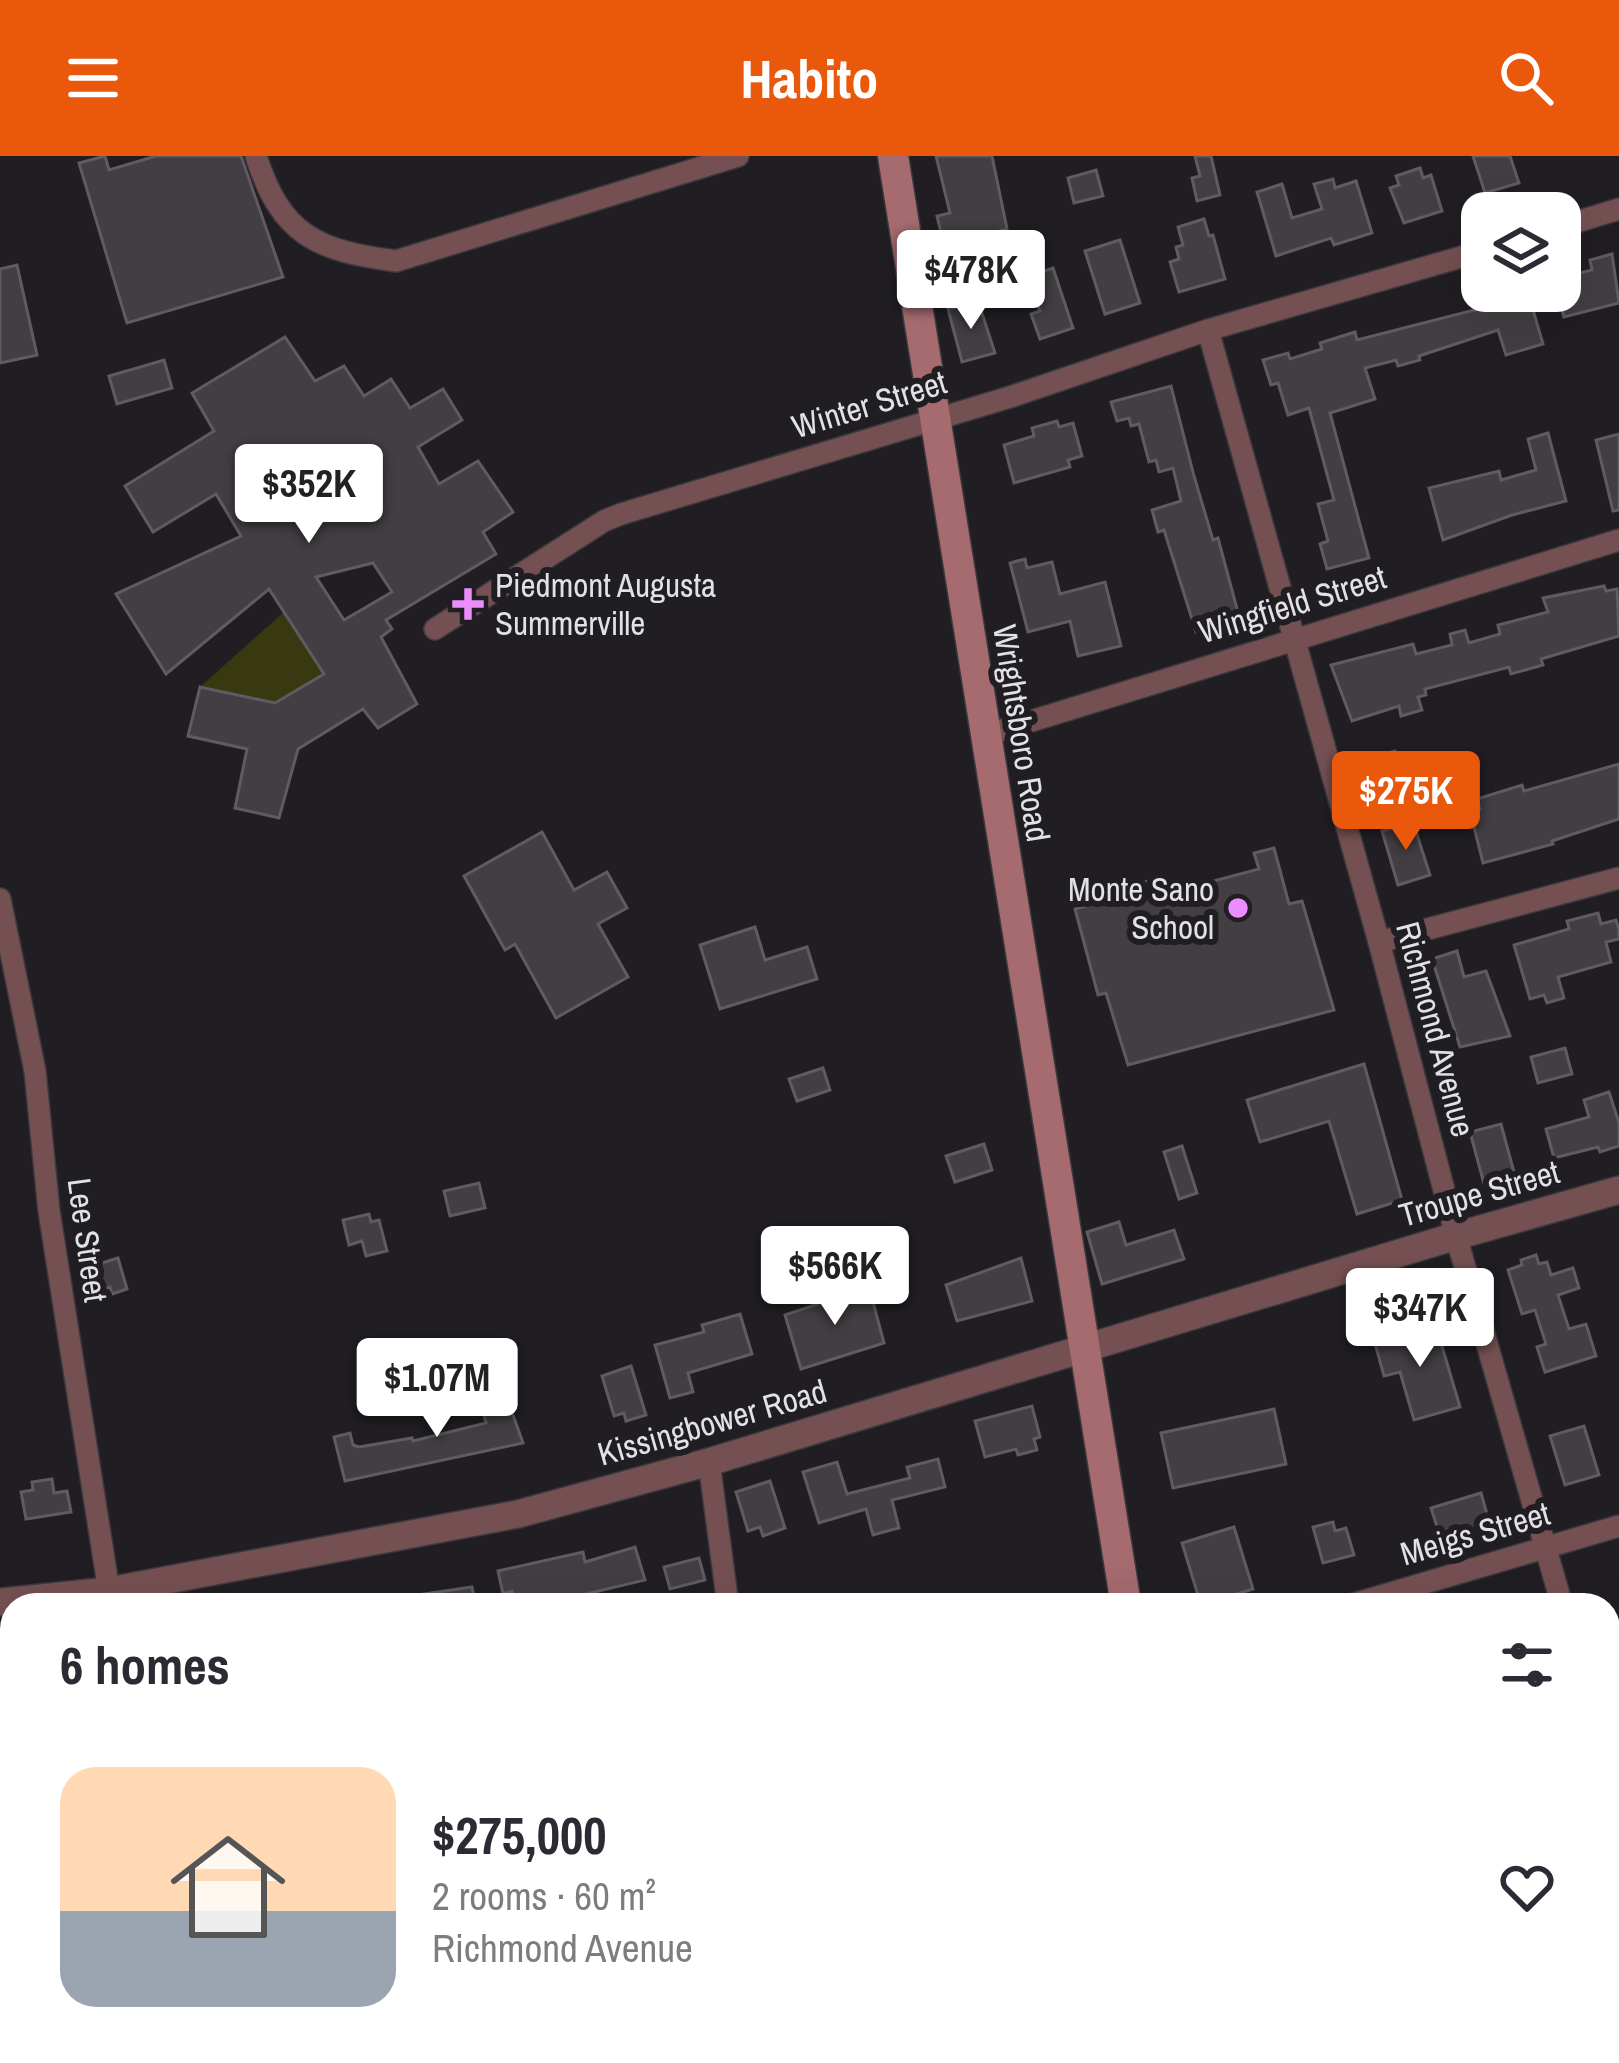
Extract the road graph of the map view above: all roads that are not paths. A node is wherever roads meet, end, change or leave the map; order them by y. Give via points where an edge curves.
1 (256, 156) edge
2 (738, 156) edge
3 (893, 156) edge
4 (1619, 209) edge
5 (1581, 221) edge
6 (1461, 257) edge
7 (1208, 330) junction
8 (935, 418) junction
9 (1619, 540) edge
10 (435, 629) dead end
11 (1294, 637) junction
12 (986, 735) junction
13 (1619, 878) edge
14 (0, 899) edge
15 (1379, 942) junction
16 (1619, 1190) edge
17 (1456, 1236) junction
18 (1085, 1350) junction
19 (709, 1462) junction
20 (1619, 1526) edge
21 (1545, 1547) junction
22 (109, 1591) junction
23 (93, 1593) edge
24 (726, 1593) edge
25 (1124, 1593) edge
26 (1390, 1593) edge
27 (1558, 1593) edge

1 - 2 street via 284,218 351,255 396,262
3 - 8 main road, Wrightsboro Road
4 - 5 street
6 - 7 street, Winter Street
7 - 8 street, Winter Street
7 - 11 street, Richmond Avenue
8 - 10 street, Winter Street via 604,521
8 - 12 main road, Wrightsboro Road
9 - 11 street, Wingfield Street
11 - 12 street, Wingfield Street
11 - 15 street, Richmond Avenue
12 - 18 main road, Wrightsboro Road
13 - 15 street
14 - 22 street, Lee Street via 35,1071
15 - 17 street, Richmond Avenue
16 - 17 street, Troupe Street
17 - 18 street, Troupe Street
17 - 21 street, Richmond Avenue
18 - 19 street, Kissingbower Road
18 - 25 main road, Wrightsboro Road
19 - 22 street, Kissingbower Road via 518,1514
19 - 24 street
20 - 21 street, Meigs Street
21 - 26 street, Meigs Street
21 - 27 street, Richmond Avenue
22 - 23 street, Kissingbower Road

